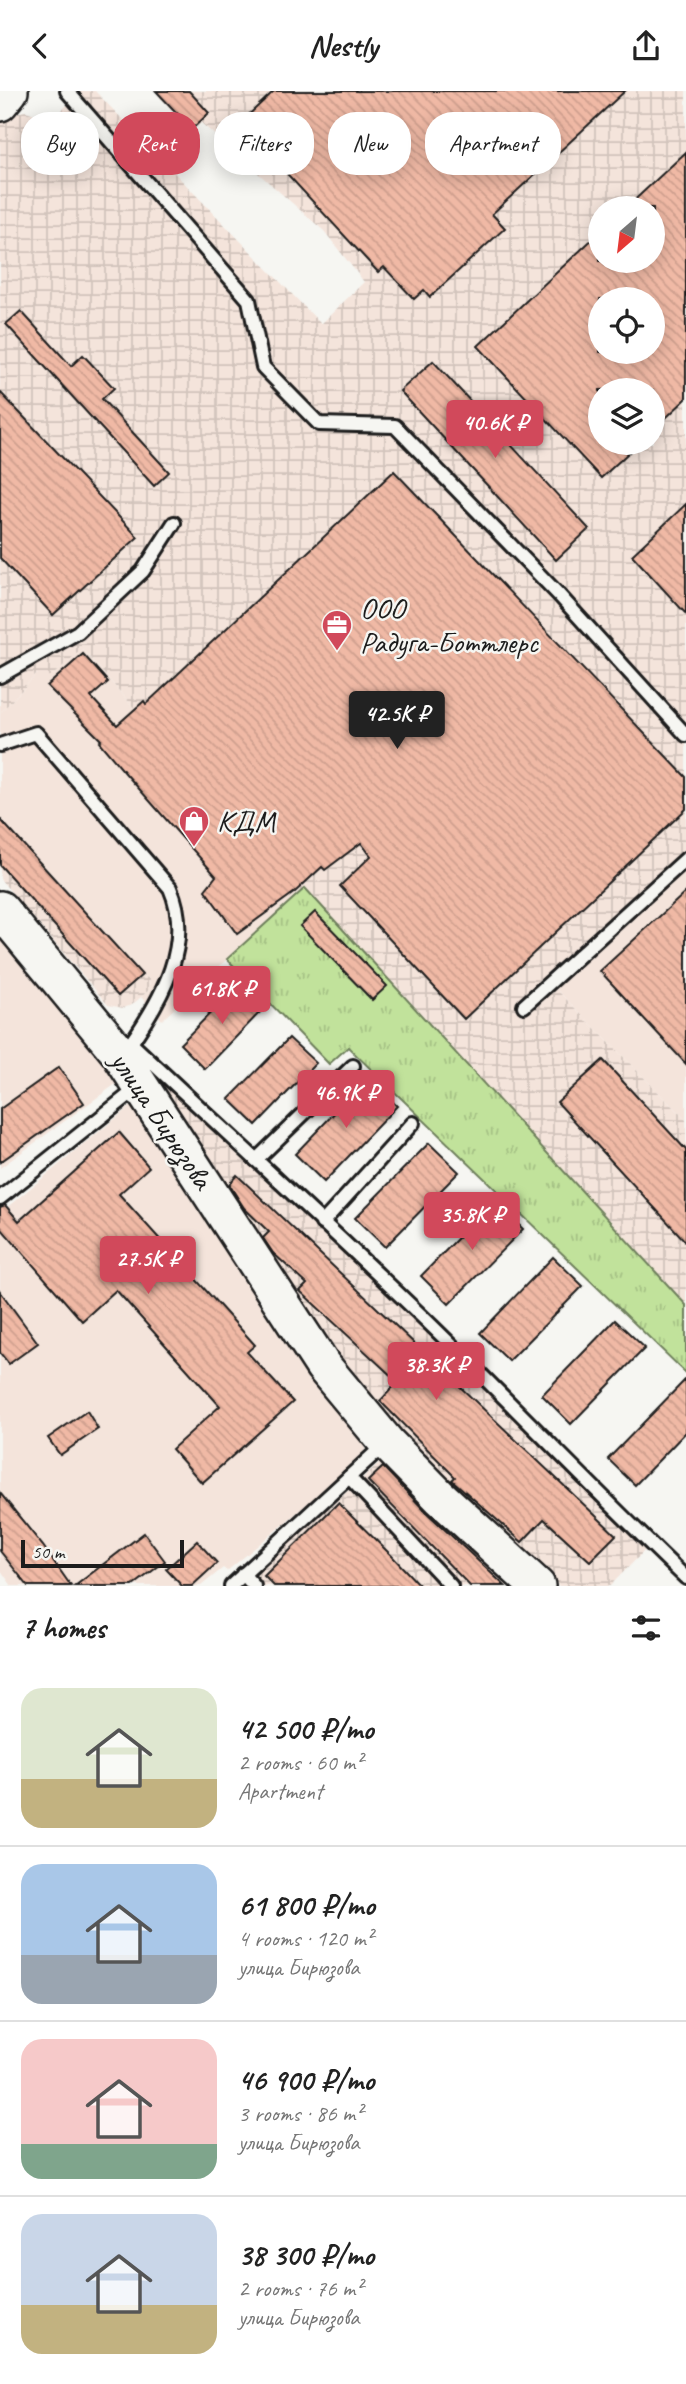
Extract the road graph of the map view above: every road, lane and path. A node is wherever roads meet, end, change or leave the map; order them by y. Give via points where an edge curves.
1 (10, 91) edge
2 (67, 91) edge
3 (0, 103) edge
4 (174, 523) dead end
5 (0, 676) edge
6 (686, 734) edge
7 (0, 745) edge
8 (686, 859) edge
9 (0, 909) edge
10 (524, 1006) dead end
11 (125, 1048) junction
12 (353, 1066) dead end
13 (140, 1085) junction
14 (413, 1123) dead end
15 (256, 1160) junction
16 (0, 1198) edge
17 (322, 1223) junction
18 (387, 1443) junction
19 (349, 1477) junction
20 (243, 1574) junction
21 (686, 1578) edge
22 (230, 1586) edge
23 (254, 1586) edge
24 (451, 1586) edge
25 (537, 1586) edge

1 - 3 main road
2 - 6 lane via 249,300 263,367 319,424 395,426
4 - 5 lane via 143,571 78,632
7 - 11 lane via 36,733 174,897 177,951 160,1000
8 - 10 lane
9 - 11 main road, улица Бирюзова
11 - 13 main road, улица Бирюзова
11 - 15 lane
12 - 15 lane
13 - 16 lane
13 - 18 main road, улица Бирюзова via 323,1366
14 - 17 lane
15 - 17 lane
17 - 21 lane
18 - 19 lane
18 - 25 main road, улица Бирюзова
19 - 20 lane
19 - 24 lane
20 - 22 lane
20 - 23 lane

